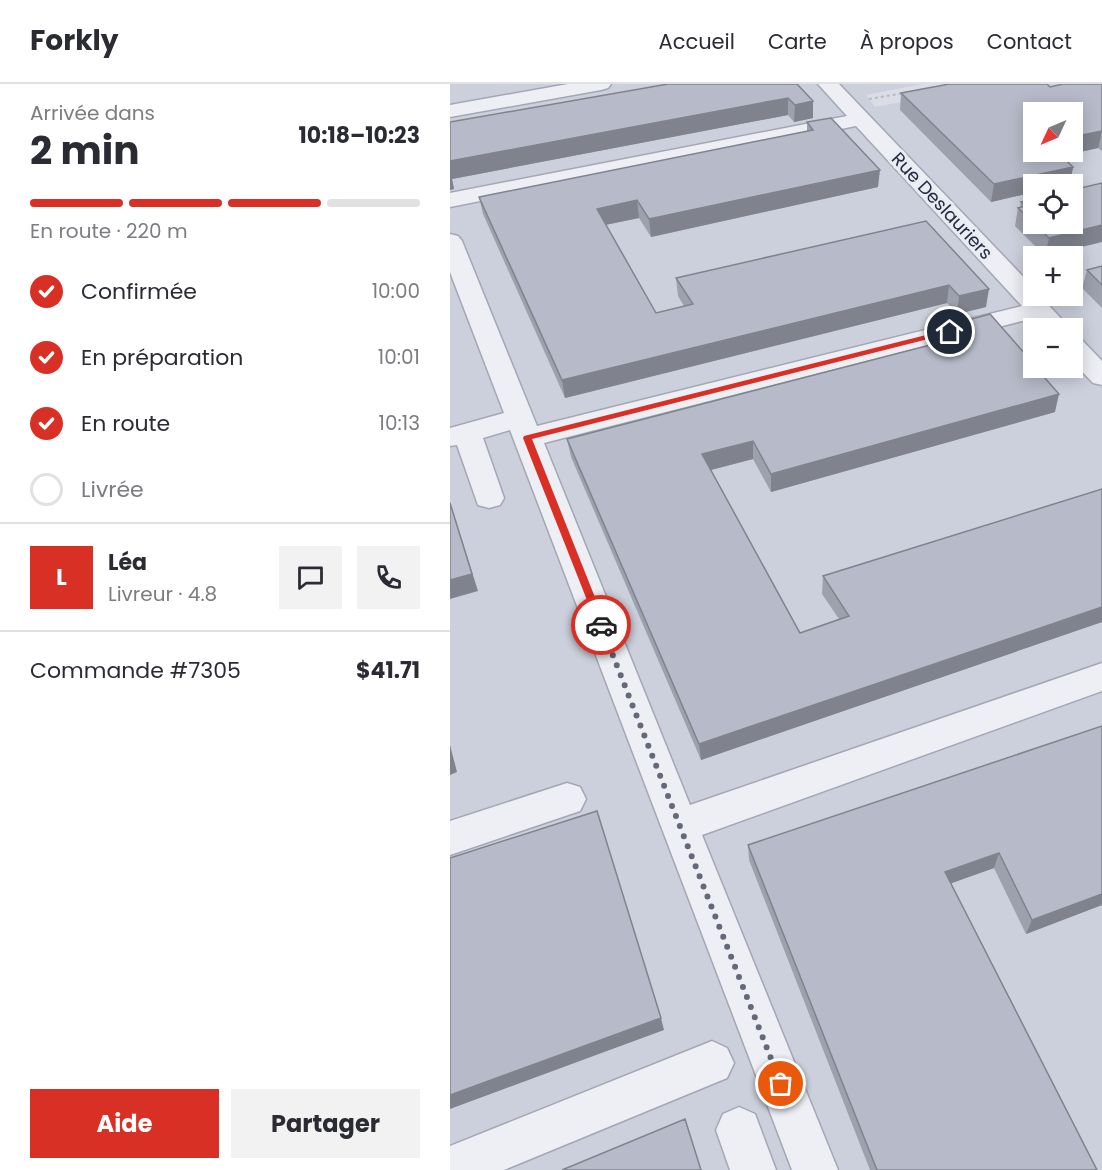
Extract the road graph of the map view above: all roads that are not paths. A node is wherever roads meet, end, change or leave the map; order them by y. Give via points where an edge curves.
1 (601, 84) edge
2 (828, 84) edge
3 (450, 111) edge
4 (853, 111) junction
5 (450, 200) edge
6 (450, 241) edge
7 (1047, 318) edge
8 (1023, 324) edge
9 (1083, 357) edge
10 (1102, 377) edge
11 (523, 428) junction
12 (459, 435) edge
13 (489, 498) dead end
14 (1102, 677) edge
15 (567, 799) dead end
16 (680, 826) junction
17 (450, 838) edge
18 (712, 1063) dead end
19 (450, 1169) edge
20 (815, 1170) edge

1 - 3 street
2 - 4 street, Rue Deslauriers
4 - 5 street
4 - 7 street, Rue Deslauriers
6 - 11 street
8 - 11 street
9 - 10 street
11 - 12 street
11 - 16 street
12 - 13 street
14 - 16 street
15 - 17 street
16 - 20 street
18 - 19 street

